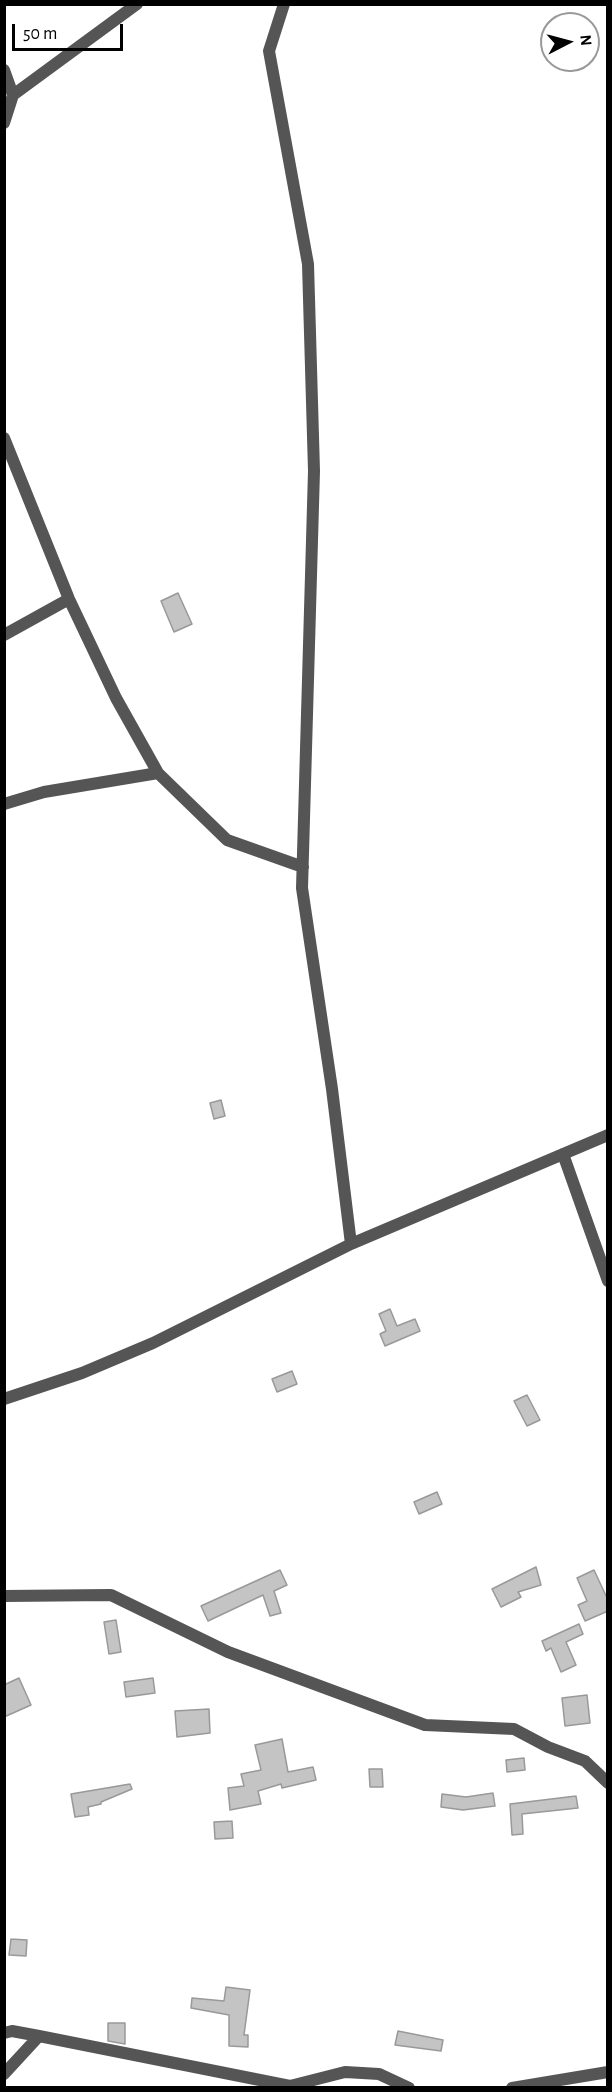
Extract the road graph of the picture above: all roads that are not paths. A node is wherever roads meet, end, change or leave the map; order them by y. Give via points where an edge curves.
1 (137, 4) edge
2 (284, 4) edge
3 (4, 70) edge
4 (13, 94) junction
5 (4, 123) edge
6 (5, 439) edge
7 (69, 599) junction
8 (4, 635) edge
9 (158, 773) junction
10 (4, 804) edge
11 (303, 867) junction
12 (608, 1136) edge
13 (563, 1154) junction
14 (351, 1244) junction
15 (608, 1281) edge
16 (4, 1399) edge
17 (4, 1596) edge
18 (608, 1783) edge
19 (4, 2033) edge
20 (39, 2036) junction
21 (608, 2072) edge
22 (4, 2074) edge
23 (409, 2088) edge
24 (512, 2088) edge

1 - 4 street
2 - 11 street via 269,51 308,264 314,471
3 - 4 street
4 - 5 street
6 - 7 street
7 - 8 street
7 - 9 street via 116,698
9 - 10 street via 44,792
9 - 11 street via 227,840
11 - 14 street via 302,888
12 - 13 street
13 - 14 street
13 - 15 street
14 - 16 street via 153,1343 82,1373
17 - 18 street via 111,1595 228,1652 425,1725 514,1729 585,1761
19 - 20 street
20 - 22 street
20 - 23 street via 291,2086 345,2072 379,2074
21 - 24 street

